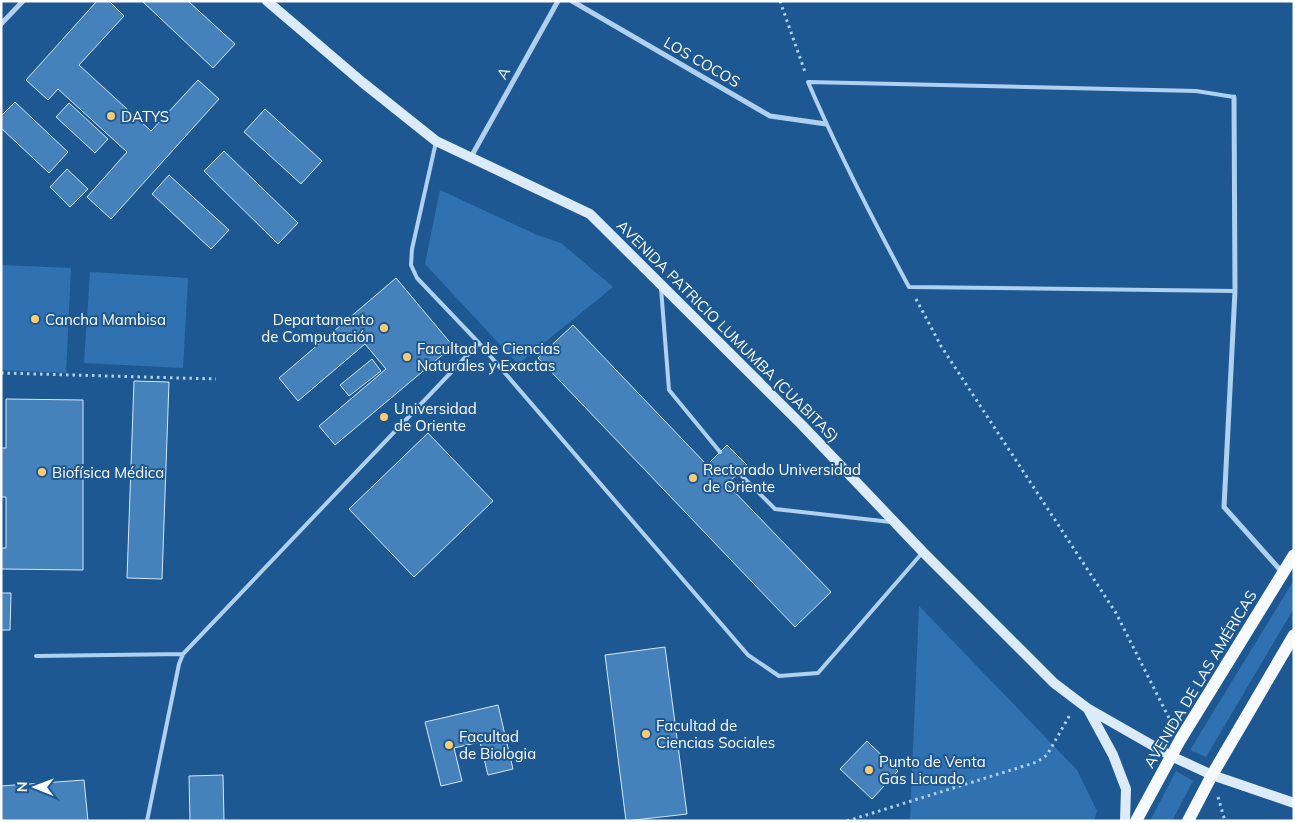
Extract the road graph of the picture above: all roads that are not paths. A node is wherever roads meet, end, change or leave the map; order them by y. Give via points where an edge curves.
1 (23, 1) edge
2 (268, 1) edge
3 (558, 1) edge
4 (572, 1) edge
5 (1, 24) edge
6 (1234, 97) joint
7 (826, 124) junction
8 (436, 142) junction
9 (470, 158) junction
10 (660, 283) junction
11 (1235, 291) junction
12 (479, 343) junction
13 (720, 452) dead end
14 (739, 473) dead end
15 (896, 523) junction
16 (923, 552) junction
17 (1294, 555) edge
18 (1283, 573) junction
19 (1294, 635) edge
20 (183, 654) junction
21 (36, 656) dead end
22 (1087, 708) junction
23 (1171, 756) junction
24 (1212, 775) junction
25 (1294, 803) edge
26 (147, 821) edge
27 (1125, 821) edge
28 (1136, 821) edge
29 (1188, 821) edge

1 - 5 street
2 - 8 main road, AVENIDA PATRICIO LUMUMBA (CUABITAS)
3 - 9 street, A
4 - 7 street, LOS COCOS via 770,116
6 - 7 lane via 1196,91 808,82
6 - 11 street
7 - 11 lane via 909,287
8 - 9 main road, AVENIDA PATRICIO LUMUMBA (CUABITAS)
8 - 12 lane via 411,265 417,278
9 - 10 main road, AVENIDA PATRICIO LUMUMBA (CUABITAS) via 590,214
10 - 13 lane via 669,390
10 - 15 main road, AVENIDA PATRICIO LUMUMBA (CUABITAS)
11 - 18 street via 1224,507
12 - 16 lane via 748,655 780,676 818,672
12 - 20 lane
14 - 15 lane via 776,509
15 - 16 main road, AVENIDA PATRICIO LUMUMBA (CUABITAS)
16 - 22 main road, AVENIDA PATRICIO LUMUMBA (CUABITAS) via 1047,676
17 - 18 main road, AVENIDA DE LAS AMÉRICAS
18 - 23 main road, AVENIDA DE LAS AMÉRICAS
19 - 24 main road
20 - 21 lane
20 - 26 lane
22 - 23 main road, AVENIDA PATRICIO LUMUMBA (CUABITAS)
22 - 27 main road via 1113,755 1126,789
23 - 24 main road, AVENIDA PATRICIO LUMUMBA (CUABITAS)
23 - 28 main road, AVENIDA DE LAS AMÉRICAS
24 - 25 main road, AVENIDA PATRICIO LUMUMBA (CUABITAS)
24 - 29 main road

